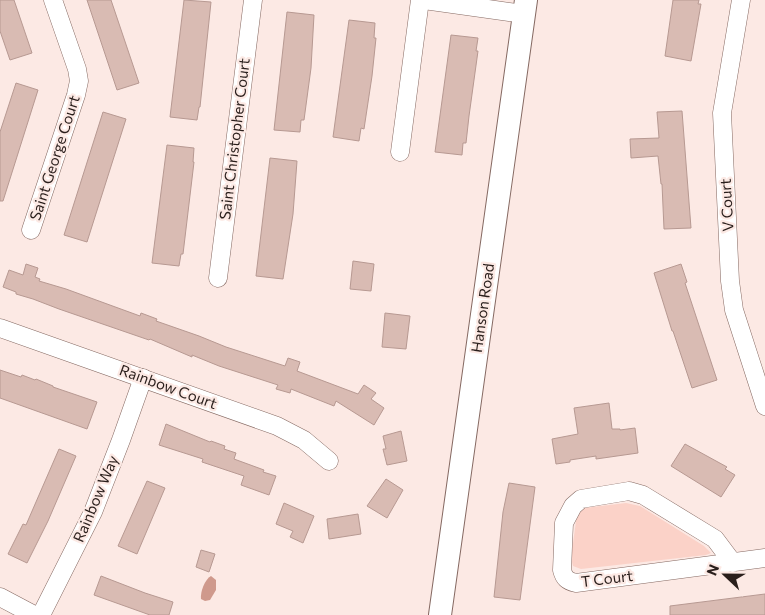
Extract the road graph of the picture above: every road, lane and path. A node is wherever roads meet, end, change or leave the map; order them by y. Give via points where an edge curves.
1 (54, 0) edge
2 (253, 0) edge
3 (422, 0) edge
4 (741, 0) edge
5 (525, 7) edge
6 (400, 152) dead end
7 (31, 230) dead end
8 (218, 278) dead end
9 (0, 328) edge
10 (143, 378) junction
11 (765, 406) edge
12 (329, 461) dead end
13 (765, 558) edge
14 (732, 564) junction
15 (0, 597) edge
16 (34, 615) edge
17 (41, 615) edge
18 (440, 615) edge

1 - 7 street, Saint George Court via 79,81
2 - 8 street, Saint Christopher Court
3 - 5 street
3 - 6 street
4 - 11 street, V Court via 722,113 730,281 734,310
5 - 18 street, Hanson Road
9 - 10 street, Rainbow Court
10 - 12 street, Rainbow Court via 277,426 304,440
10 - 17 street, Rainbow Way via 93,512
13 - 14 street, T Court
14 - 14 street, T Court via 715,539 643,495 629,491 581,499 564,523 562,570 570,582
15 - 16 street

